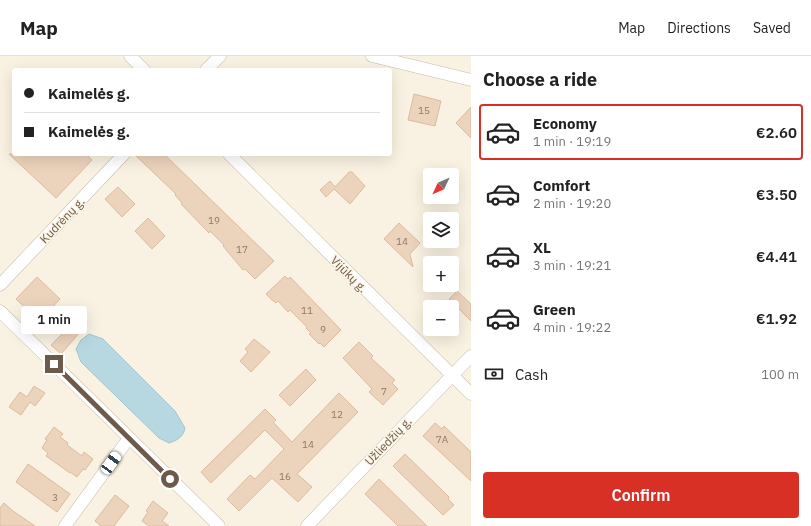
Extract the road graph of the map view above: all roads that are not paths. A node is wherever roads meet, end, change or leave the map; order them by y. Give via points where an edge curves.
1 (130, 56) edge
2 (220, 56) edge
3 (372, 56) edge
4 (142, 68) edge
5 (208, 68) edge
6 (471, 80) edge
7 (122, 156) edge
8 (231, 156) edge
9 (0, 285) edge
10 (0, 311) edge
11 (471, 356) edge
12 (452, 376) junction
13 (471, 394) edge
14 (130, 438) junction
15 (65, 526) edge
16 (219, 526) edge
17 (307, 526) edge

1 - 4 street
2 - 5 street
3 - 6 street
7 - 9 street, Kudrėnų g.
8 - 12 street, Vijūkų g.
10 - 14 street
11 - 12 street, Užliedžių g.
12 - 13 street, Vijūkų g.
12 - 17 street, Užliedžių g.
14 - 15 street
14 - 16 street

